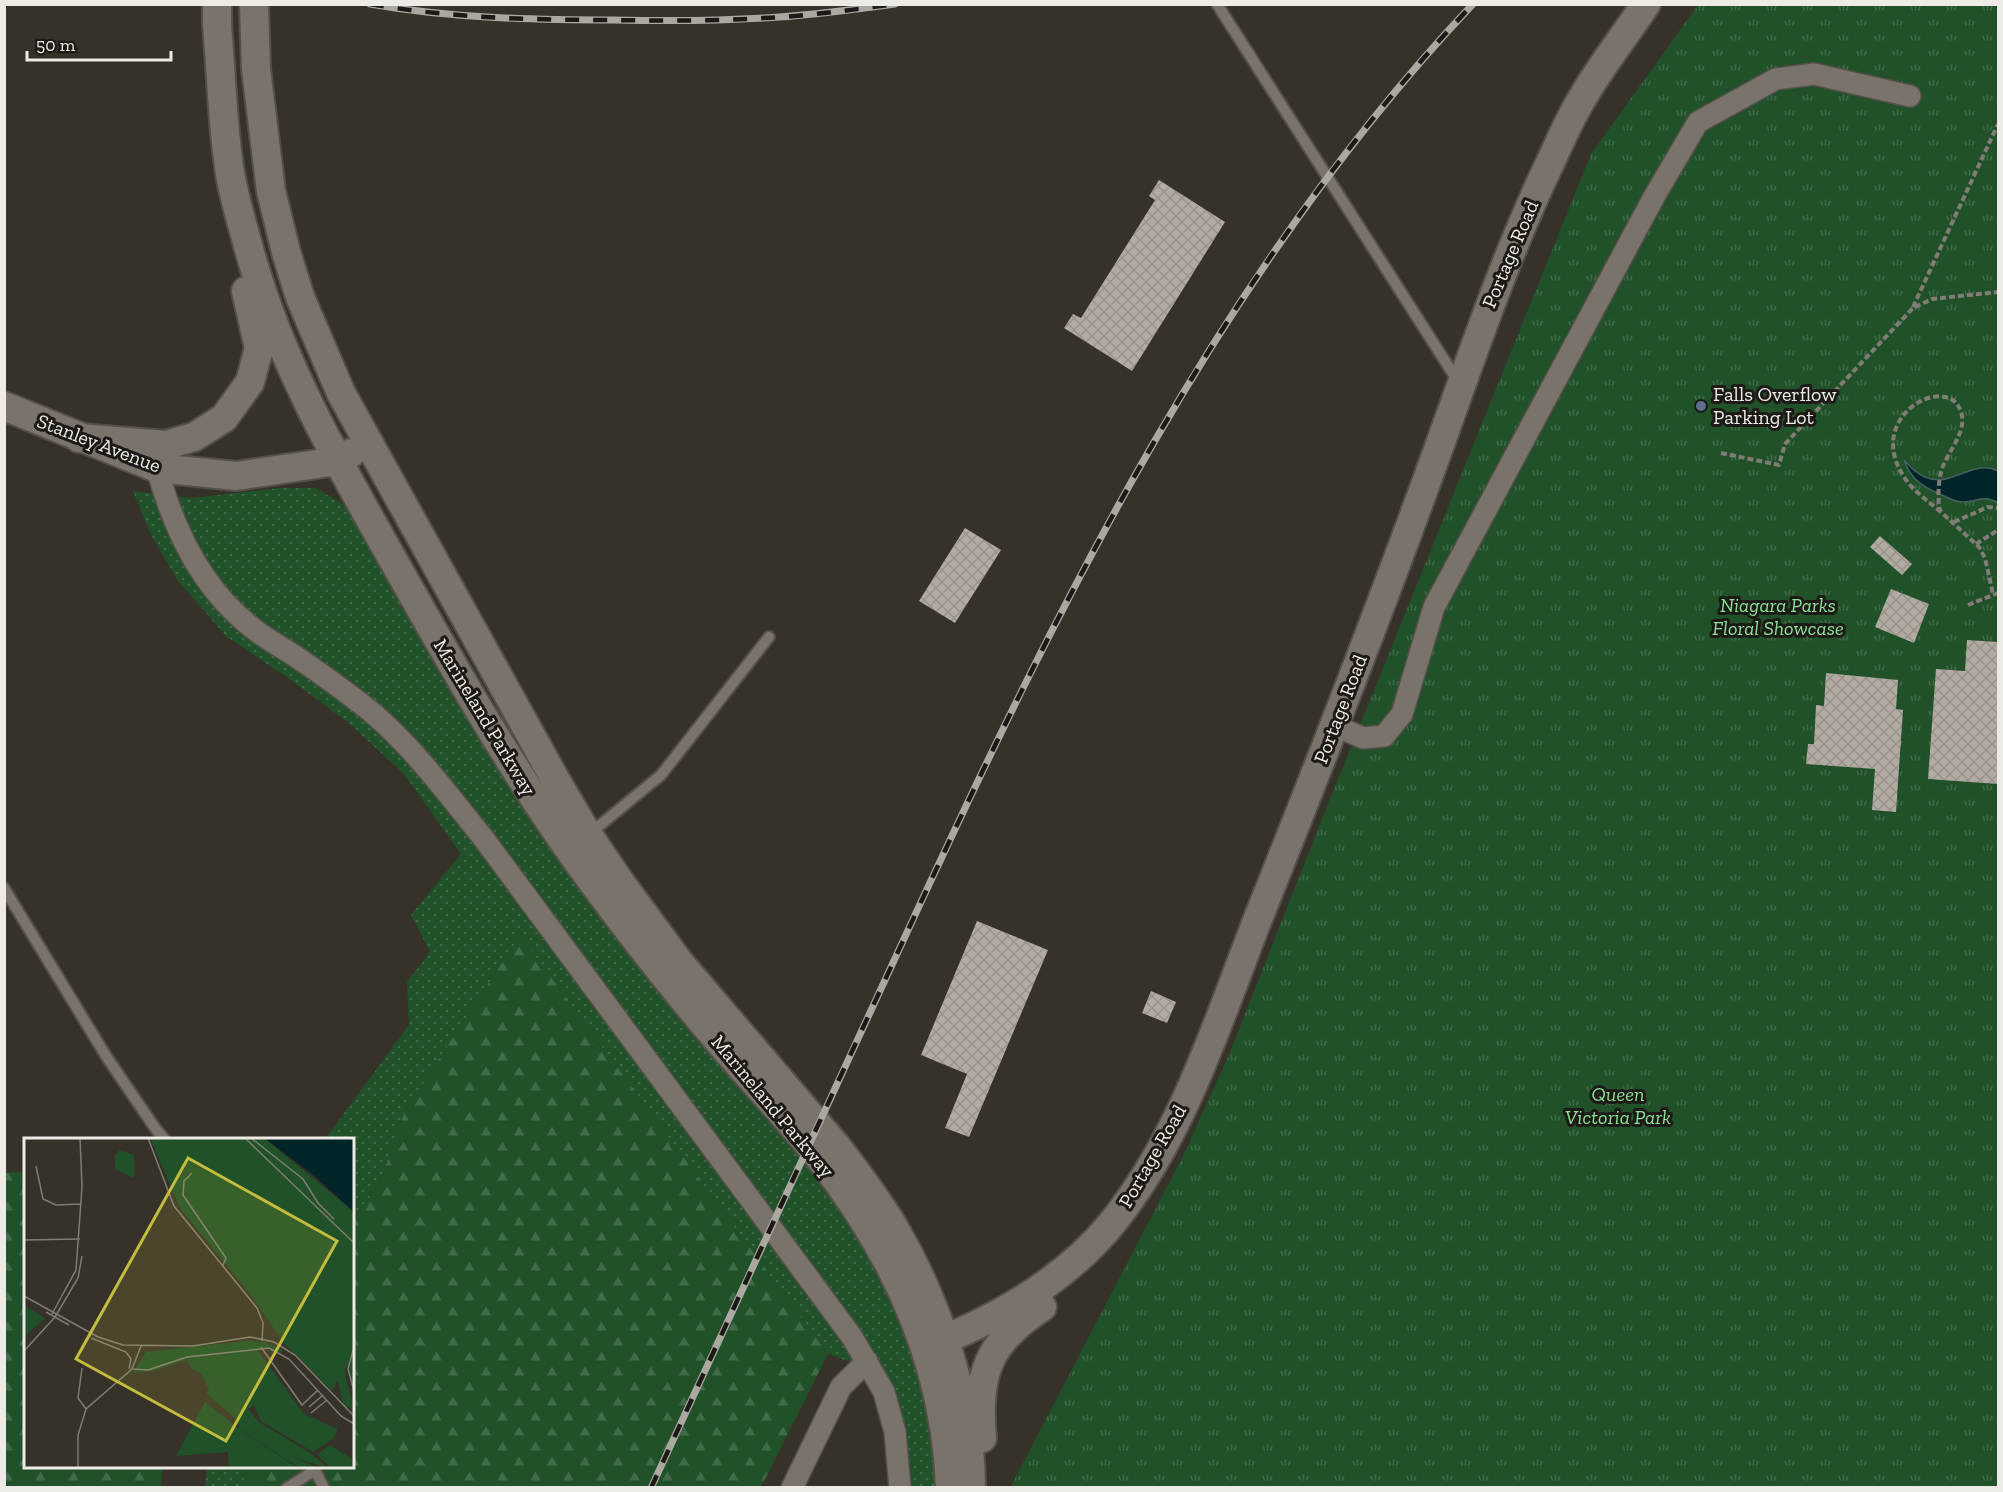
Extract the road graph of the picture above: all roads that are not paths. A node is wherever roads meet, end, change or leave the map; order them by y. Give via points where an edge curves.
1 (254, 4) edge
2 (1217, 4) edge
3 (1646, 4) edge
4 (217, 15) edge
5 (1910, 96) dead end
6 (1460, 385) junction
7 (4, 406) edge
8 (79, 438) junction
9 (369, 443) junction
10 (337, 460) junction
11 (157, 468) junction
12 (769, 637) dead end
13 (1334, 725) junction
14 (588, 834) junction
15 (4, 888) edge
16 (1217, 1022) junction
17 (163, 1138) edge
18 (935, 1343) junction
19 (867, 1361) junction
20 (315, 1468) edge
21 (287, 1488) edge
22 (324, 1488) edge
23 (792, 1488) edge
24 (900, 1488) edge
25 (950, 1488) edge
26 (971, 1488) edge
27 (985, 1488) edge

1 - 9 main road, Marineland Parkway via 261,119 271,192 285,252 328,368
2 - 6 lane
3 - 6 main road, Portage Road via 1579,103 1496,286
4 - 8 main road via 213,124 224,211 259,348 250,382 224,418 194,437 166,446
4 - 10 main road, Marineland Parkway via 228,161 249,251 282,348
5 - 13 street via 1814,74 1776,79 1698,122 1434,607 1402,714 1384,736 1363,738
6 - 13 main road, Portage Road
7 - 8 main road, Stanley Avenue
8 - 11 main road, Stanley Avenue
9 - 10 main road, Stanley Avenue
9 - 14 main road, Marineland Parkway
10 - 11 main road, Stanley Avenue via 236,476
10 - 18 main road, Marineland Parkway via 459,677 527,788 661,972 843,1190 873,1234
11 - 19 street via 175,522 196,564 219,597 251,628 351,695 426,768 484,839
12 - 14 lane via 661,775
13 - 16 main road, Portage Road
14 - 18 main road, Marineland Parkway via 680,962 866,1185 898,1234 926,1294
15 - 17 lane via 106,1056
16 - 18 main road, Portage Road via 1152,1166 1112,1222 1083,1254 1042,1287 989,1319
16 - 27 main road via 1199,1096 1180,1143 1146,1203 1105,1255 1060,1295 1012,1329 994,1351 980,1400
18 - 25 main road via 936,1384
18 - 26 main road via 954,1375 964,1420
19 - 23 street via 841,1387
19 - 24 street via 884,1392 895,1432
20 - 21 lane
20 - 22 lane

